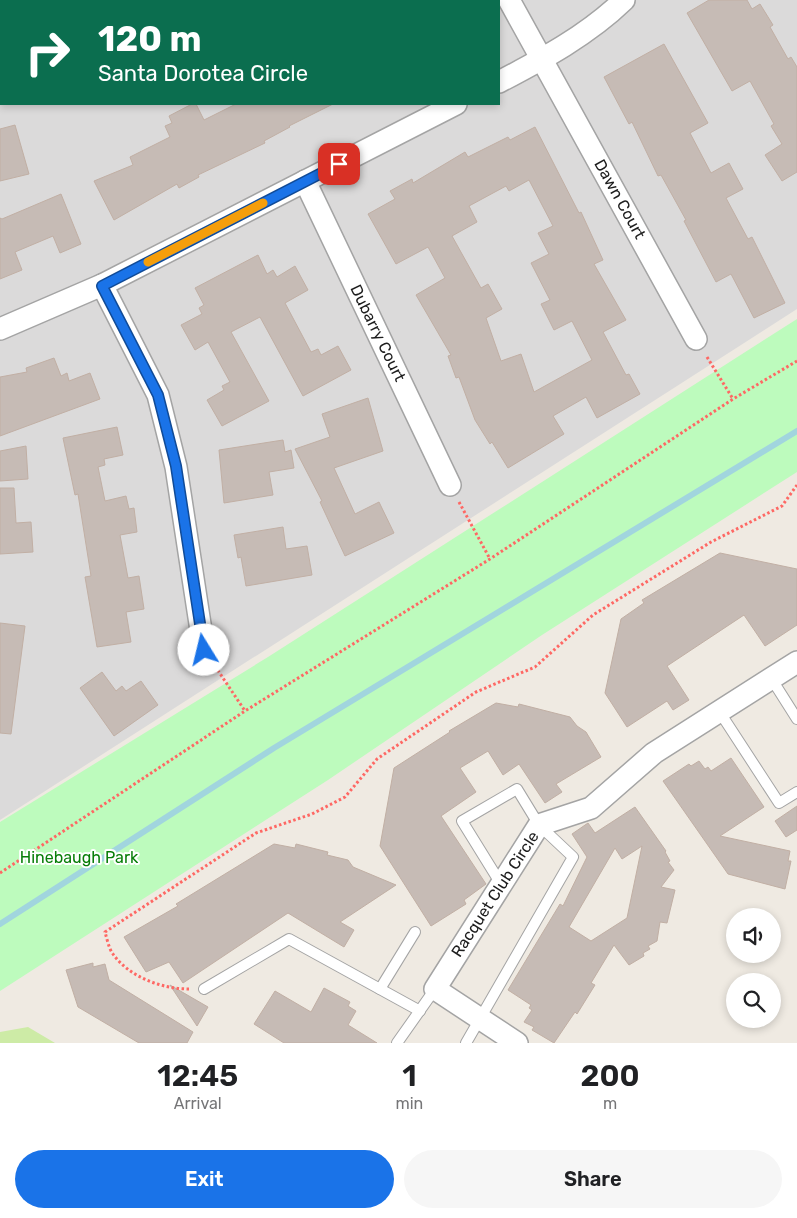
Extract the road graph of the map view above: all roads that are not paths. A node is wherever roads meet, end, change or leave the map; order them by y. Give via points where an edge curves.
1 (509, 0) edge
2 (624, 0) edge
3 (543, 59) junction
4 (500, 81) edge
5 (454, 105) edge
6 (305, 181) junction
7 (102, 286) junction
8 (0, 329) edge
9 (696, 339) road end
10 (450, 485) road end
11 (204, 650) road end
12 (797, 662) edge
13 (771, 678) junction
14 (719, 711) junction
15 (797, 719) edge
16 (797, 792) edge
17 (539, 825) junction
18 (501, 884) junction
19 (415, 932) dead end
20 (204, 989) road end
21 (380, 989) junction
22 (434, 989) junction
23 (420, 1011) junction
24 (479, 1018) junction
25 (397, 1043) edge
26 (466, 1043) edge
27 (517, 1043) edge

1 - 3 street, Dawn Court
2 - 3 street via 607,16
3 - 4 street
3 - 9 street, Dawn Court
5 - 6 street
6 - 7 street
6 - 10 street, Dubarry Court
7 - 8 street
7 - 11 street via 158,395 176,466
12 - 13 street, Racquet Club Circle
13 - 14 street, Racquet Club Circle
13 - 15 lane
14 - 16 lane via 779,803
14 - 17 street, Racquet Club Circle via 654,753 591,808
17 - 18 street, Racquet Club Circle
17 - 18 lane via 517,788 462,821
17 - 24 lane via 573,857
18 - 22 street, Racquet Club Circle
19 - 21 lane
20 - 21 lane via 289,939
21 - 23 lane
22 - 23 lane
22 - 24 street
23 - 25 lane
24 - 26 lane
24 - 27 street

